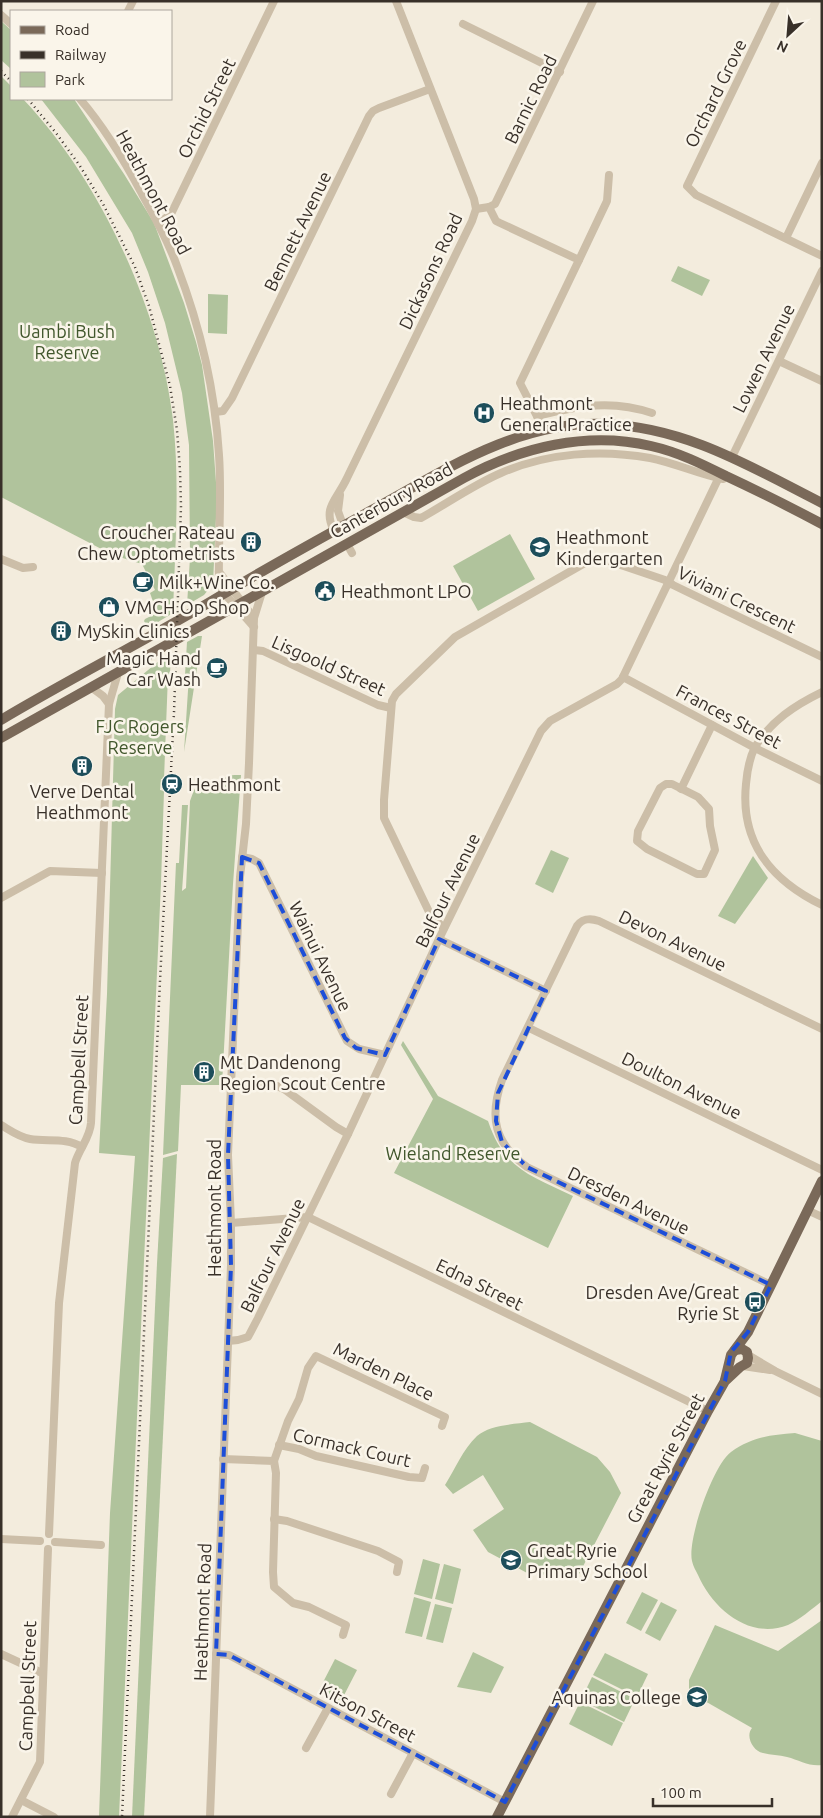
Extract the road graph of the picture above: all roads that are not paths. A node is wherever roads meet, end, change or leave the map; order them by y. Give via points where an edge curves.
1 (274, 1) edge
2 (396, 1) edge
3 (593, 1) edge
4 (776, 1) edge
5 (463, 24) dead end
6 (560, 72) junction
7 (430, 89) junction
8 (81, 100) edge
9 (822, 163) edge
10 (609, 175) dead end
11 (488, 208) junction
12 (476, 209) junction
13 (158, 224) junction
14 (786, 238) junction
15 (822, 256) edge
16 (579, 260) junction
17 (822, 271) edge
18 (779, 361) junction
19 (822, 381) edge
20 (215, 412) junction
21 (652, 414) dead end
22 (537, 416) junction
23 (544, 430) junction
24 (732, 457) junction
25 (720, 476) junction
26 (340, 493) junction
27 (822, 502) edge
28 (338, 511) junction
29 (328, 513) junction
30 (822, 524) edge
31 (339, 528) junction
32 (349, 548) junction
33 (1, 559) edge
34 (33, 567) dead end
35 (669, 582) junction
36 (228, 591) junction
37 (262, 592) junction
38 (239, 605) junction
39 (254, 618) junction
40 (254, 627) junction
41 (136, 644) junction
42 (254, 650) junction
43 (152, 653) junction
44 (822, 657) edge
45 (118, 673) junction
46 (623, 677) junction
47 (91, 687) junction
48 (822, 692) edge
49 (109, 704) junction
50 (391, 708) junction
51 (1, 720) edge
52 (1, 723) edge
53 (712, 725) junction
54 (4, 736) edge
55 (755, 748) junction
56 (822, 780) edge
57 (681, 789) junction
58 (242, 857) junction
59 (102, 873) junction
60 (1, 898) edge
61 (822, 904) edge
62 (444, 928) junction
63 (439, 939) junction
64 (546, 992) junction
65 (529, 1028) junction
66 (822, 1029) edge
67 (385, 1055) junction
68 (231, 1083) junction
69 (1, 1125) edge
70 (348, 1134) junction
71 (82, 1147) junction
72 (822, 1170) edge
73 (822, 1181) edge
74 (807, 1210) junction
75 (308, 1217) junction
76 (822, 1217) edge
77 (231, 1223) junction
78 (771, 1285) junction
79 (748, 1332) junction
80 (228, 1340) junction
81 (748, 1353) junction
82 (733, 1354) junction
83 (741, 1366) junction
84 (775, 1371) junction
85 (725, 1381) junction
86 (822, 1394) edge
87 (708, 1411) junction
88 (442, 1426) dead end
89 (279, 1445) junction
90 (223, 1459) junction
91 (274, 1461) junction
92 (425, 1468) dead end
93 (274, 1519) junction
94 (49, 1534) junction
95 (1, 1539) edge
96 (40, 1541) junction
97 (55, 1542) junction
98 (101, 1545) dead end
99 (48, 1549) junction
100 (402, 1554) dead end
101 (399, 1562) junction
102 (397, 1572) dead end
103 (343, 1635) dead end
104 (1, 1654) edge
105 (216, 1654) junction
106 (42, 1673) junction
107 (328, 1708) junction
108 (306, 1748) dead end
109 (413, 1753) junction
110 (391, 1794) dead end
111 (21, 1800) junction
112 (505, 1802) junction
113 (12, 1817) edge
114 (54, 1817) edge
115 (210, 1817) edge
116 (497, 1817) edge

1 - 13 street, Orchid Street via 171,214
2 - 7 street, Dickasons Road
3 - 6 street, Barnic Road
4 - 14 street, Orchard Grove via 688,186 696,195
5 - 6 street
6 - 11 street, Barnic Road via 495,204
7 - 12 street, Dickasons Road
7 - 20 street, Bennett Avenue via 379,108 369,116 232,398 223,411
8 - 13 street, Heathmont Road via 120,154
9 - 14 street
10 - 16 street via 607,201
11 - 12 street
11 - 16 street via 496,221
12 - 26 street, Dickasons Road
13 - 20 street, Heathmont Road via 177,265 198,331
14 - 15 street
16 - 22 street via 520,383
17 - 18 street, Lowen Avenue
18 - 19 street
18 - 24 street, Lowen Avenue
20 - 36 street, Heathmont Road via 220,494 219,572
21 - 22 street via 635,407 598,405
22 - 23 street
23 - 24 main road, Canterbury Road via 602,424 652,429 683,437
23 - 31 main road, Canterbury Road via 484,449
24 - 27 main road, Canterbury Road
25 - 30 main road, Canterbury Road via 744,484
25 - 32 main road, Canterbury Road via 676,454 638,443 595,441 547,446 499,460 403,512
25 - 35 street, Balfour Avenue
26 - 28 street, Dickasons Road
26 - 29 street, Dickasons Road
28 - 29 street
28 - 31 street, Dickasons Road
29 - 31 street via 329,521
31 - 32 main road
31 - 36 main road, Canterbury Road
32 - 37 main road, Canterbury Road
33 - 34 street via 23,568
35 - 44 street, Viviani Crescent
35 - 46 street, Balfour Avenue
35 - 50 street, Viviani Crescent via 611,560 592,559 455,637 396,694
36 - 38 street, Heathmont Road
36 - 41 main road, Canterbury Road
37 - 38 main road, Canterbury Road
37 - 39 street, Heathmont Road
38 - 39 street
38 - 40 street
38 - 43 main road, Canterbury Road
39 - 40 street, Heathmont Road
40 - 42 street, Heathmont Road
41 - 43 main road via 148,646
41 - 51 main road, Canterbury Road
42 - 50 street, Lisgoold Street via 263,651 378,705
42 - 58 street, Heathmont Road
43 - 45 main road, Canterbury Road
45 - 47 main road, Canterbury Road
45 - 49 street, Campbell Street
46 - 53 street, Frances Street
46 - 62 street, Balfour Avenue via 617,684 542,728
47 - 49 street
47 - 54 main road, Canterbury Road
48 - 55 street via 786,712
49 - 59 street, Campbell Street
50 - 62 street, Viviani Crescent via 384,818 431,916
52 - 54 main road
53 - 55 street, Frances Street
53 - 57 street
55 - 56 street, Frances Street
55 - 61 street via 749,762 745,793 752,836 764,861 777,876 794,890
57 - 57 street via 703,801 709,809 715,852 701,874 647,849 637,839 660,788 669,784
58 - 67 street, Wainui Avenue via 259,863 347,1042 359,1049
58 - 68 street, Heathmont Road
59 - 60 street via 50,871
59 - 71 street, Campbell Street via 91,1123
62 - 63 street, Balfour Avenue
63 - 64 street
63 - 67 street, Balfour Avenue
64 - 65 street
64 - 66 street, Devon Avenue via 577,926 583,920 592,919
65 - 72 street, Doulton Avenue
65 - 78 street, Dresden Avenue via 502,1080 495,1106 502,1142 510,1154 527,1167
67 - 70 street, Balfour Avenue
68 - 70 street via 284,1089
68 - 77 street, Heathmont Road via 228,1164
69 - 71 street via 19,1136 70,1141
70 - 75 street, Balfour Avenue
71 - 94 street, Campbell Street via 76,1163 59,1303
73 - 74 main road, Great Ryrie Street
74 - 76 street
74 - 78 main road, Great Ryrie Street
75 - 77 street
75 - 80 street, Balfour Avenue via 248,1337
75 - 87 street, Edna Street
77 - 80 street, Heathmont Road
78 - 79 main road, Great Ryrie Street
79 - 81 main road, Great Ryrie Street
79 - 82 main road, Great Ryrie Street
80 - 90 street, Heathmont Road
81 - 82 main road via 742,1349
81 - 83 main road via 747,1362
81 - 84 street
82 - 83 main road via 732,1364
82 - 85 main road, Great Ryrie Street
83 - 84 street
83 - 85 main road, Great Ryrie Street
84 - 86 street
85 - 87 main road, Great Ryrie Street
87 - 112 main road, Great Ryrie Street
88 - 89 street, Marden Place via 447,1414 316,1356 308,1368 299,1399
89 - 91 street, Cormack Court
89 - 92 street, Cormack Court via 409,1477 422,1478
90 - 91 street
90 - 105 street, Heathmont Road
91 - 93 street
93 - 101 street via 378,1551
93 - 103 street via 274,1587 293,1603 346,1625
94 - 96 street
94 - 97 street
95 - 96 street
96 - 99 street via 43,1548
97 - 98 street
97 - 99 street
99 - 106 street, Campbell Street
100 - 101 street
101 - 102 street
104 - 106 street
105 - 107 street, Kitson Street via 229,1655
105 - 115 street, Heathmont Road
106 - 111 street, Campbell Street via 40,1762
107 - 108 street
107 - 109 street, Kitson Street
109 - 110 street
109 - 112 street, Kitson Street
111 - 113 street, Campbell Street
111 - 114 street
112 - 116 main road, Great Ryrie Street

